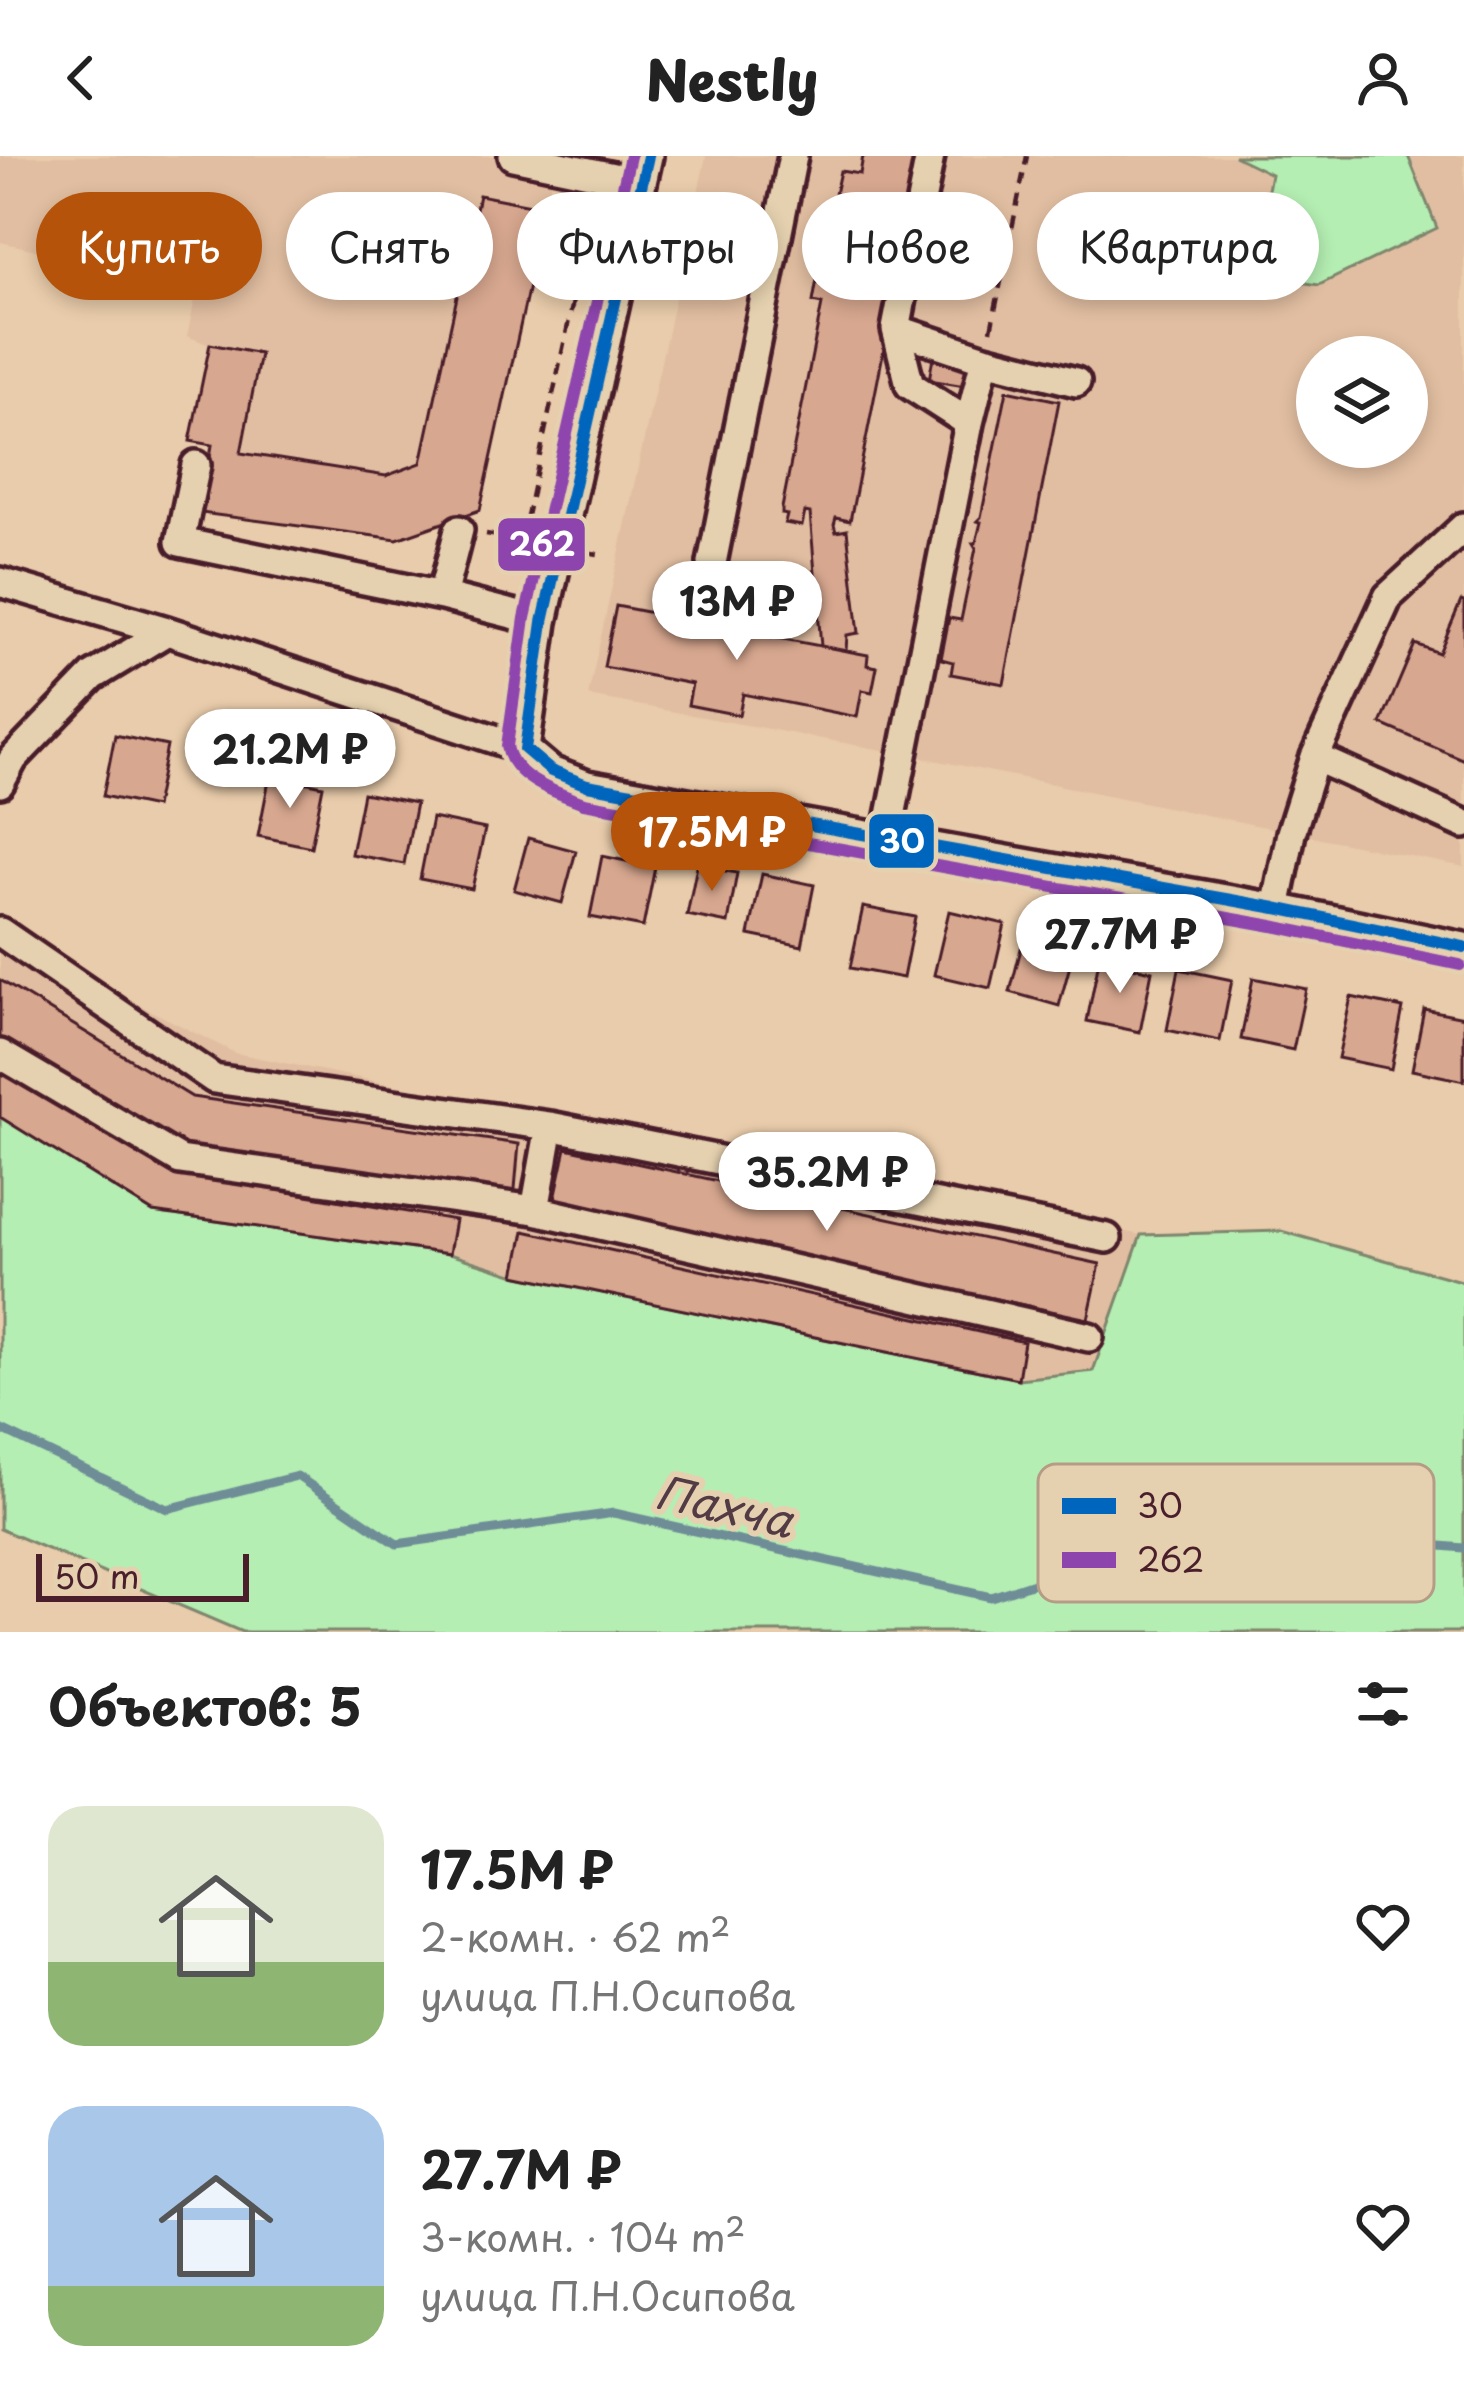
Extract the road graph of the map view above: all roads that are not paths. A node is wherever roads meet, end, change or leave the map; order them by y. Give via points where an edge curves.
1 (513, 156) edge
2 (793, 156) edge
3 (930, 156) edge
4 (645, 170) edge
5 (896, 329) junction
6 (985, 359) junction
7 (1076, 382) dead end
8 (969, 423) junction
9 (196, 465) dead end
10 (1464, 527) edge
11 (459, 530) dead end
12 (712, 563) dead end
13 (0, 582) edge
14 (442, 596) junction
15 (543, 622) junction
16 (167, 631) junction
17 (525, 749) junction
18 (1315, 758) junction
19 (4, 767) edge
20 (1464, 824) edge
21 (887, 836) junction
22 (1276, 908) junction
23 (0, 932) edge
24 (1464, 947) edge
25 (0, 1054) edge
26 (550, 1126) junction
27 (535, 1210) junction
28 (1107, 1238) dead end
29 (1089, 1337) dead end

1 - 4 street via 600,177
2 - 12 street
3 - 5 street
4 - 15 street
5 - 6 street
5 - 8 street via 910,386
6 - 7 street
6 - 8 street
8 - 21 street
9 - 14 street via 179,542
10 - 18 street via 1388,597
11 - 14 street
13 - 16 street
14 - 15 street
15 - 17 street
16 - 17 street
16 - 19 street via 93,676
17 - 21 street via 586,785
18 - 20 street
18 - 22 street
21 - 22 street
22 - 24 street
23 - 26 street via 214,1078
25 - 27 street via 180,1160
26 - 27 street
26 - 28 street
27 - 29 street

